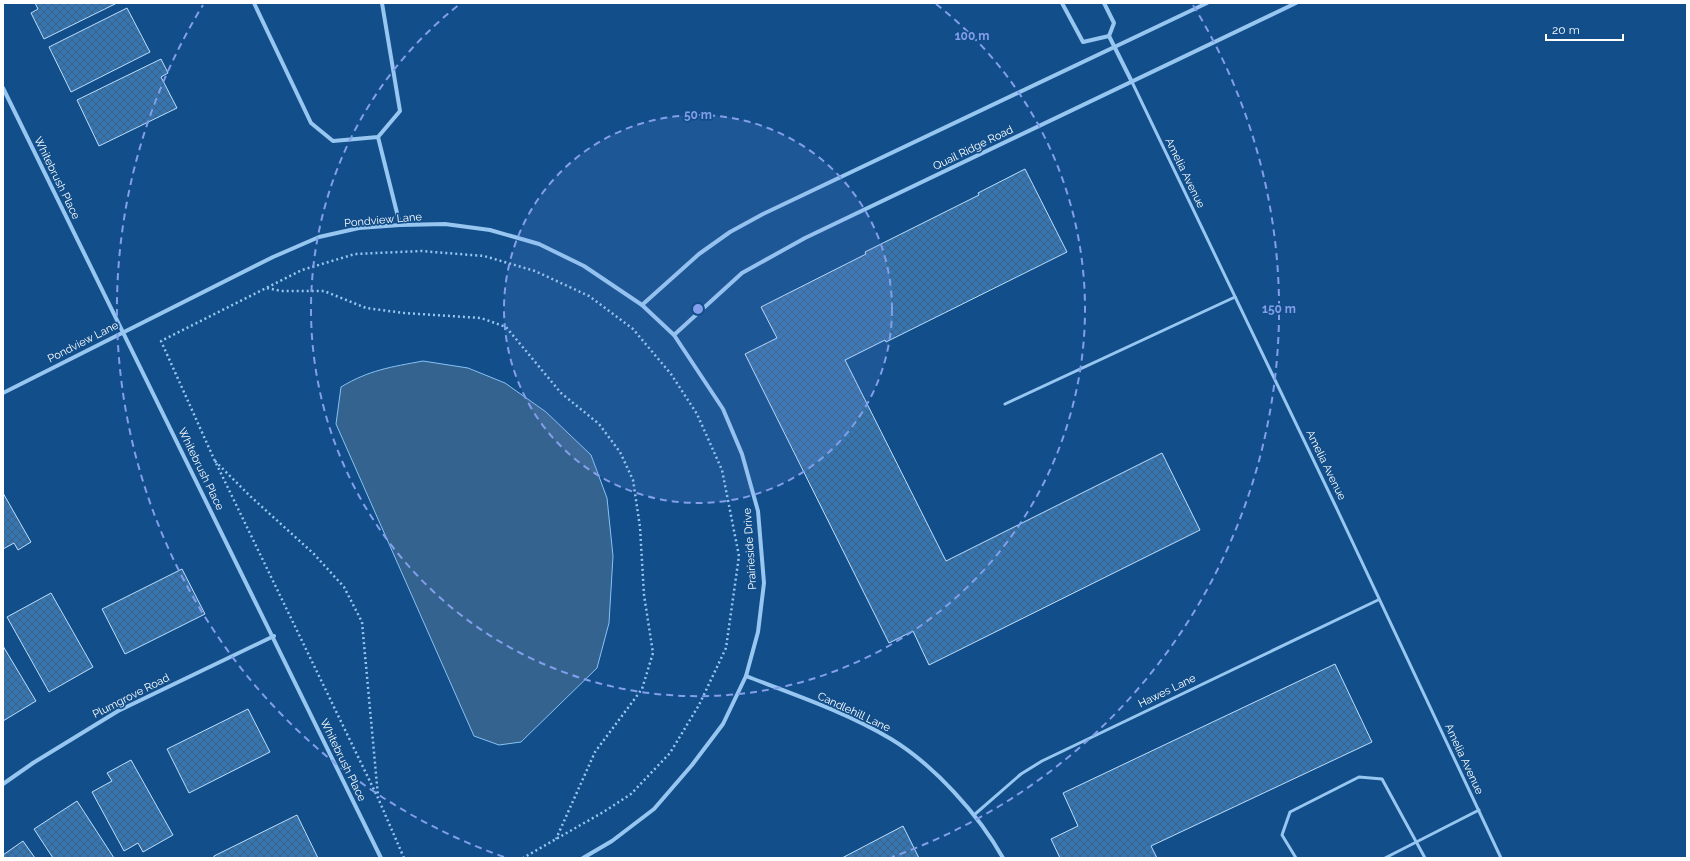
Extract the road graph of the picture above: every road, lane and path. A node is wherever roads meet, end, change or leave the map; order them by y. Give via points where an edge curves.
1 (254, 3) edge
2 (382, 3) edge
3 (1062, 3) edge
4 (1104, 3) edge
5 (1207, 3) edge
6 (1296, 3) edge
7 (1109, 36) junction
8 (1115, 47) junction
9 (1132, 82) junction
10 (3, 88) edge
11 (378, 137) junction
12 (400, 225) junction
13 (266, 288) junction
14 (1235, 298) junction
15 (642, 305) junction
16 (123, 332) junction
17 (674, 335) junction
18 (3, 393) edge
19 (1005, 404) dead end
20 (214, 459) junction
21 (1378, 600) junction
22 (274, 636) junction
23 (746, 676) junction
24 (3, 784) edge
25 (378, 798) junction
26 (1479, 810) junction
27 (974, 815) junction
28 (556, 839) junction
29 (1416, 842) junction
30 (381, 858) edge
31 (404, 858) edge
32 (523, 858) edge
33 (585, 858) edge
34 (1003, 858) edge
35 (1296, 858) edge
36 (1385, 858) edge
37 (1425, 858) edge
38 (1501, 858) edge

1 - 11 street via 311,123 333,141
2 - 11 street via 400,111
3 - 7 street via 1083,42
4 - 7 street via 1114,23
5 - 8 street
6 - 9 street, Quail Ridge Road
7 - 8 street
8 - 9 street
8 - 15 street via 763,214 730,232 699,254
9 - 14 lane, Amelia Avenue
9 - 17 street, Quail Ridge Road via 805,238 742,273
10 - 16 street, Whitebrush Place
11 - 12 street
12 - 15 street, Pondview Lane via 445,224 490,230 539,244 584,266
12 - 16 street, Pondview Lane via 359,228 319,237 273,257
13 - 20 path via 161,341
13 - 28 path via 324,292 366,308 481,318 506,327 561,392 599,424 620,452 633,480 640,526 644,595 653,653 642,689 595,752
13 - 28 path via 302,270 355,254 421,252 484,256 535,271 589,296 633,329 671,374 697,414 722,470 739,556 726,648 699,705 670,753 631,794
14 - 19 lane
14 - 21 lane, Amelia Avenue
15 - 17 street, Pondview Lane
16 - 18 street, Pondview Lane
16 - 22 street, Whitebrush Place
17 - 23 street, Prairieside Drive via 723,409 742,454 758,511 764,583 758,632
20 - 25 path
20 - 25 path via 250,496 314,554 344,587 362,622
21 - 26 lane, Amelia Avenue
21 - 27 lane, Hawes Lane via 1042,761 1021,774
22 - 24 street, Plumgrove Road via 118,711
22 - 30 street, Whitebrush Place
23 - 27 street, Candlehill Lane via 846,715 892,740 934,772
23 - 33 street, Prairieside Drive via 723,724 654,809
25 - 31 path
26 - 29 lane
26 - 38 lane, Amelia Avenue
27 - 34 street, Candlehill Lane
28 - 32 path
29 - 35 lane via 1382,779 1359,777 1290,812 1282,835
29 - 36 lane
29 - 37 lane

